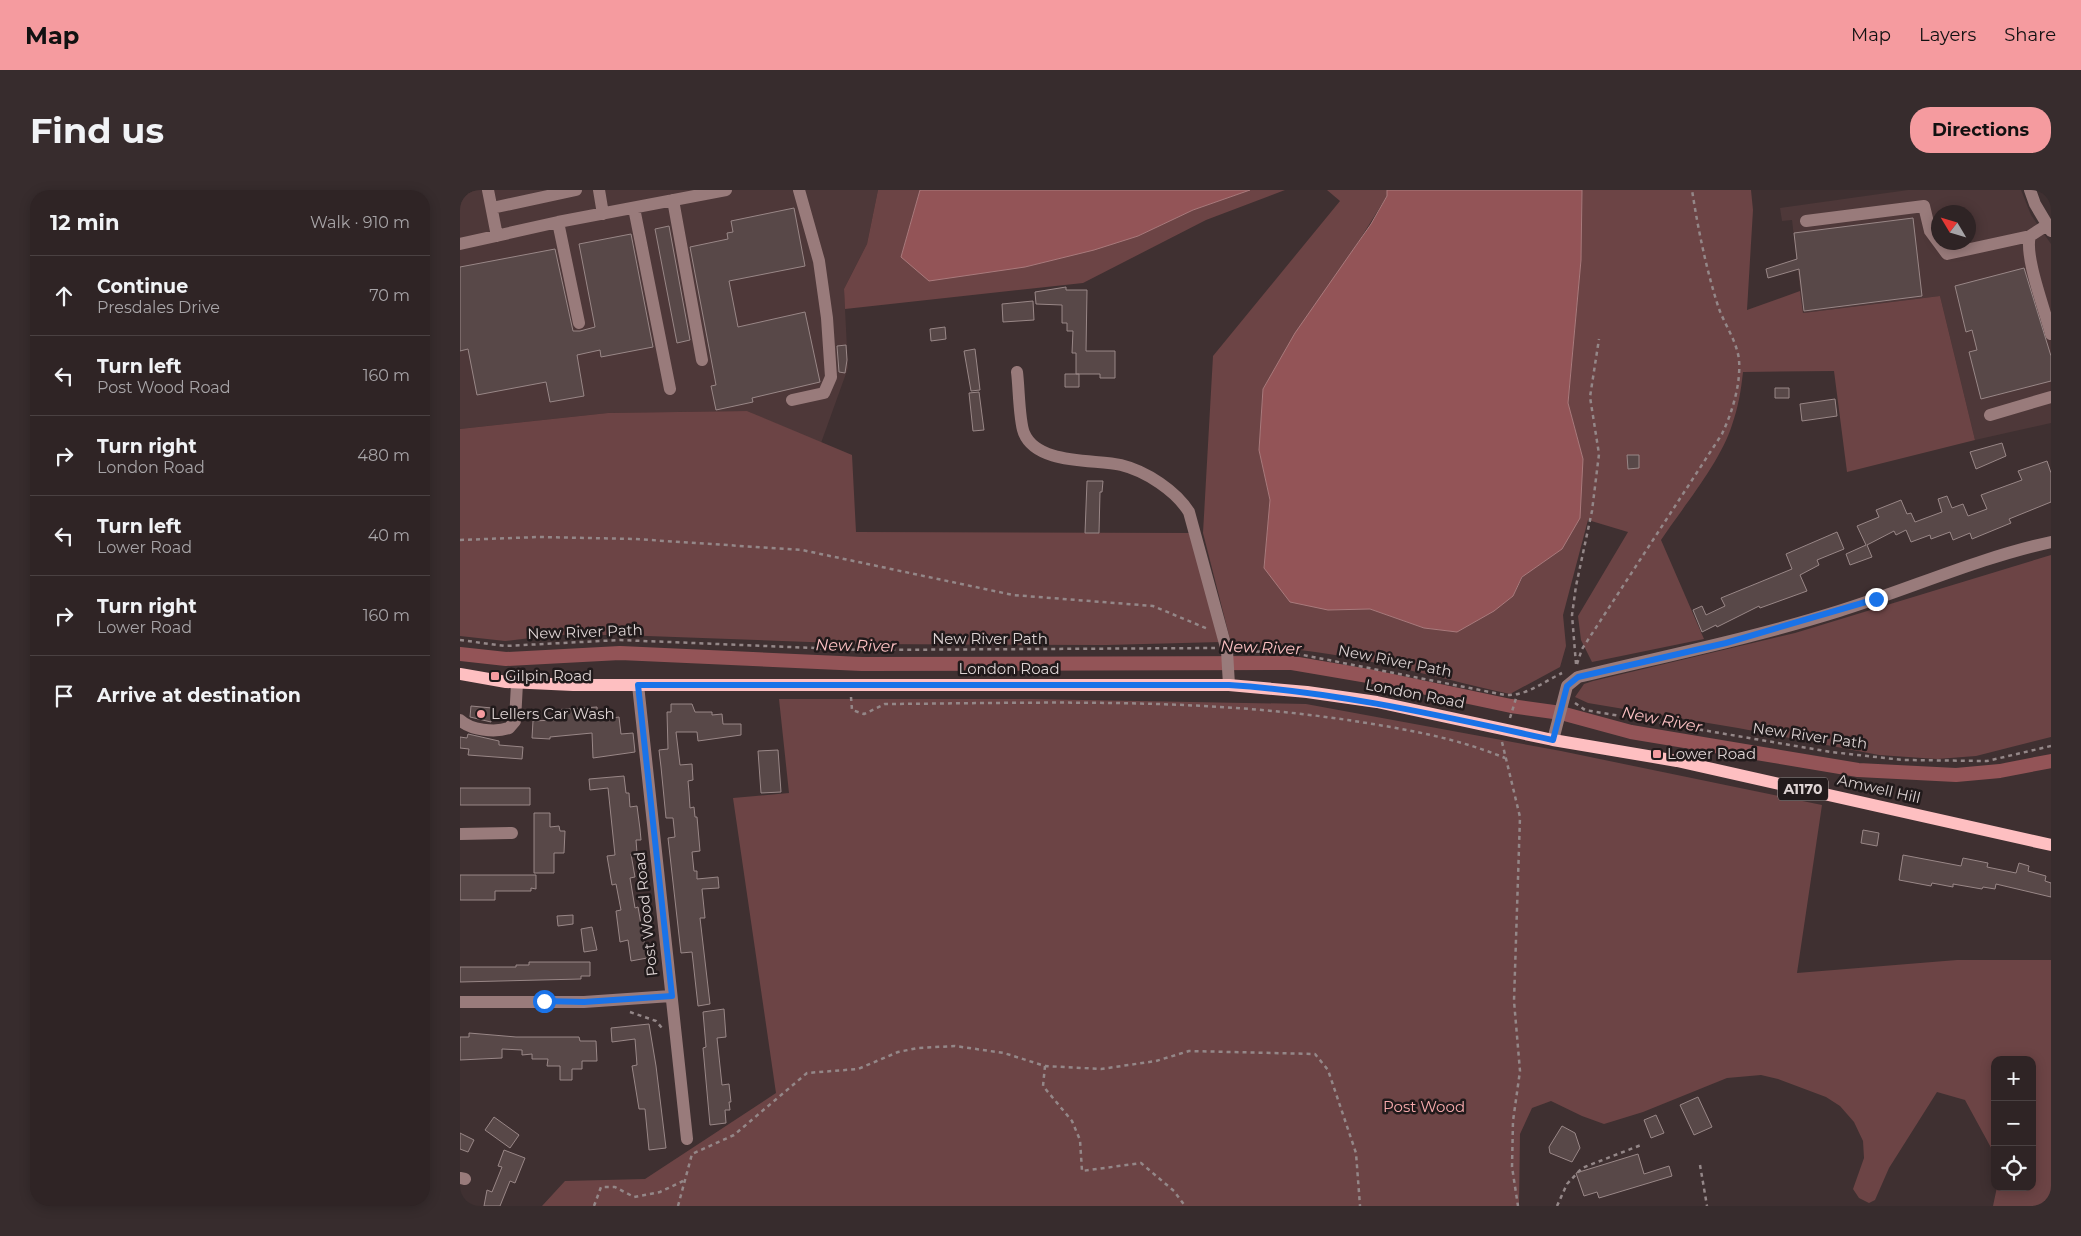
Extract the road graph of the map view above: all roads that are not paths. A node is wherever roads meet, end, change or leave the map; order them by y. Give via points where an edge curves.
1 (488, 190) edge
2 (576, 190) edge
3 (599, 190) edge
4 (726, 190) edge
5 (799, 190) edge
6 (2030, 190) edge
7 (520, 196) edge
8 (678, 196) edge
9 (492, 208) junction
10 (634, 208) junction
11 (603, 214) junction
12 (1806, 221) dead end
13 (558, 222) junction
14 (2049, 228) edge
15 (497, 236) junction
16 (2030, 236) junction
17 (460, 244) edge
18 (579, 323) dead end
19 (2051, 334) edge
20 (702, 360) dead end
21 (1017, 372) dead end
22 (670, 388) dead end
23 (2051, 397) edge
24 (792, 400) dead end
25 (1990, 415) dead end
26 (2051, 542) edge
27 (460, 674) edge
28 (517, 683) junction
29 (638, 685) junction
30 (1229, 685) junction
31 (460, 720) edge
32 (1553, 740) junction
33 (512, 833) dead end
34 (460, 834) edge
35 (2051, 844) edge
36 (672, 996) junction
37 (460, 1002) edge
38 (687, 1139) dead end

1 - 9 street
2 - 7 street
3 - 11 street
4 - 8 street
5 - 24 street via 818,261 827,318 831,377 824,393
6 - 14 street
7 - 9 street
8 - 10 street
8 - 20 street
9 - 15 street
10 - 11 street
10 - 22 street
11 - 13 street
12 - 16 street via 1924,206 1930,232 1946,254
13 - 15 street
13 - 18 street
14 - 16 street
15 - 17 street
16 - 19 street via 2030,257
21 - 30 street via 1024,433 1032,446 1056,456 1122,466 1154,480 1182,501 1189,512 1226,656
23 - 25 street
26 - 32 street via 2015,550 1803,622 1578,677 1567,686
27 - 28 main road, London Road / A1170
28 - 29 main road, London Road / A1170
28 - 31 street via 515,721 509,728 468,727
29 - 30 main road, London Road / A1170
29 - 36 street, Post Wood Road
30 - 32 main road, London Road / A1170 via 1377,702
32 - 35 main road, Amwell Hill / A1170 via 1677,761
33 - 34 street
36 - 37 street
36 - 38 street, Post Wood Road

